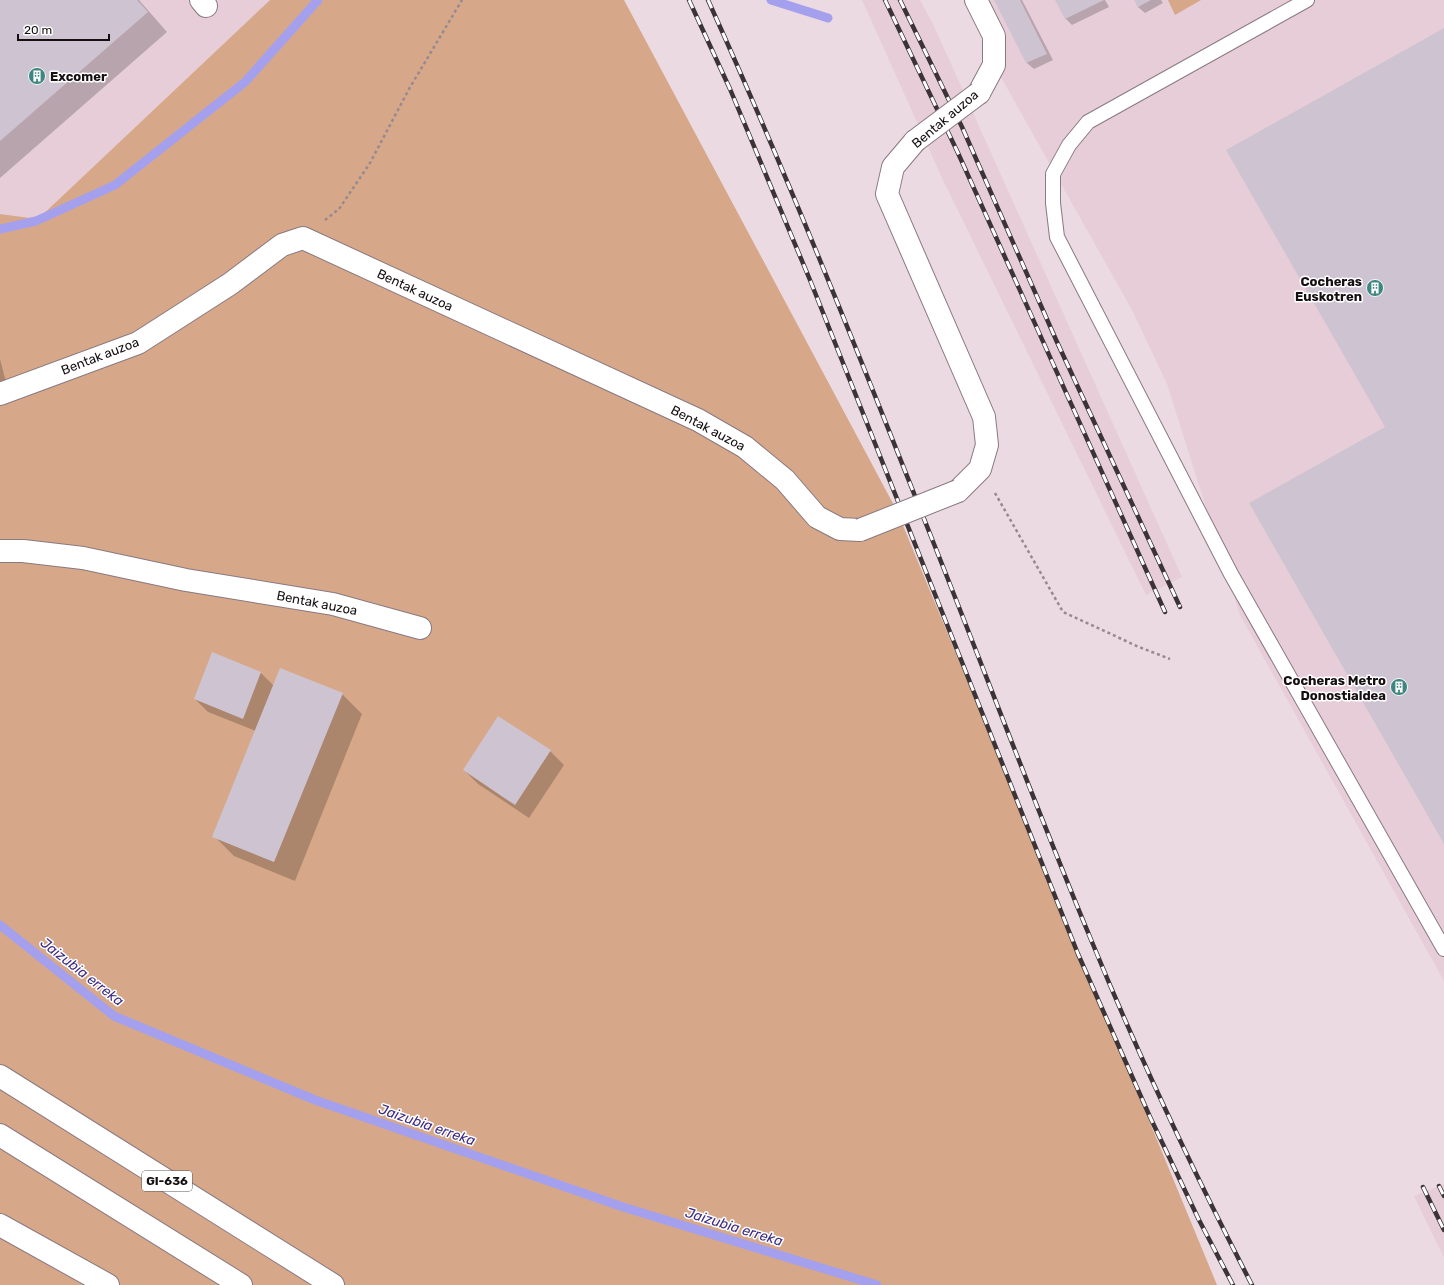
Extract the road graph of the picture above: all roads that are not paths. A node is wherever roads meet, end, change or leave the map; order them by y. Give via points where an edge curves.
1 (976, 0) edge
2 (1306, 0) edge
3 (0, 394) edge
4 (0, 551) edge
5 (420, 628) dead end
6 (1444, 949) edge
7 (0, 1076) edge
8 (0, 1135) edge
9 (0, 1225) edge
10 (108, 1285) edge
11 (241, 1285) edge
12 (334, 1285) edge

1 - 3 street, Bentak auzoa, bridge via 994,36 994,65 979,93 915,140 893,167 888,194 984,417 987,445 980,469 958,491 860,530 840,529 817,517 785,480 746,447 698,420 303,238 282,246 230,284 138,343
2 - 6 lane via 1088,122 1069,145 1054,174 1053,203 1057,237 1231,574
4 - 5 street, Bentak auzoa via 83,558 186,580 333,604
7 - 12 street, GI-636
8 - 11 street
9 - 10 street

